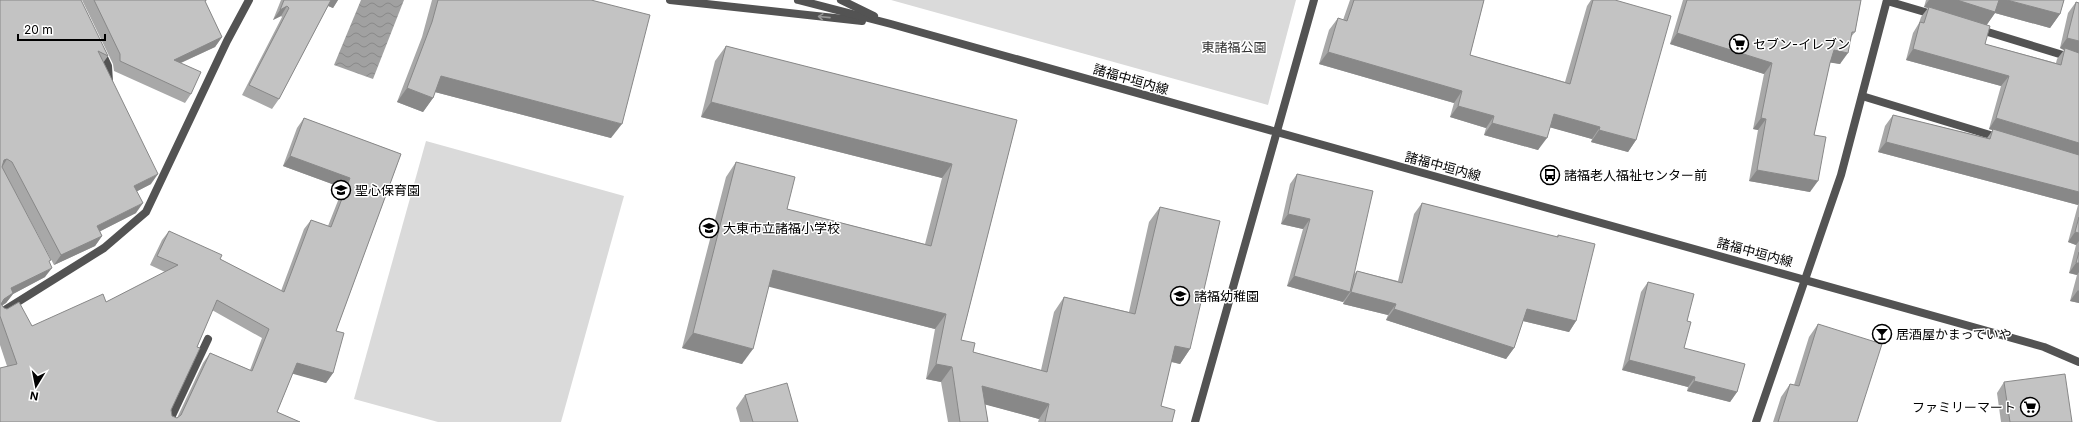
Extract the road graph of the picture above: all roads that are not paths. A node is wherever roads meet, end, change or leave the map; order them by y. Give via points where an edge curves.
1 (249, 0) edge
2 (670, 0) edge
3 (798, 0) edge
4 (841, 0) edge
5 (1314, 0) edge
6 (1887, 0) edge
7 (1946, 19) edge
8 (891, 24) junction
9 (1968, 26) edge
10 (99, 46) edge
11 (2079, 60) edge
12 (111, 87) edge
13 (1862, 96) junction
14 (1276, 132) junction
15 (2012, 141) edge
16 (1804, 278) junction
17 (0, 313) edge
18 (208, 339) dead end
19 (2079, 362) edge
20 (169, 422) edge
21 (1195, 422) edge
22 (1756, 422) edge

1 - 17 street via 157,182 146,212 104,248 53,276
8 -> 2 street
3 - 8 street, 諸福中垣内線
4 - 8 street
5 - 14 street
6 - 7 street
6 - 13 street
8 - 14 street, 諸福中垣内線
9 - 11 street
10 - 12 street via 108,66
13 - 15 street
13 - 16 street via 1840,175
14 - 16 street, 諸福中垣内線
14 - 21 street
16 - 19 street, 諸福中垣内線 via 2044,347
16 - 22 street
18 - 20 street

